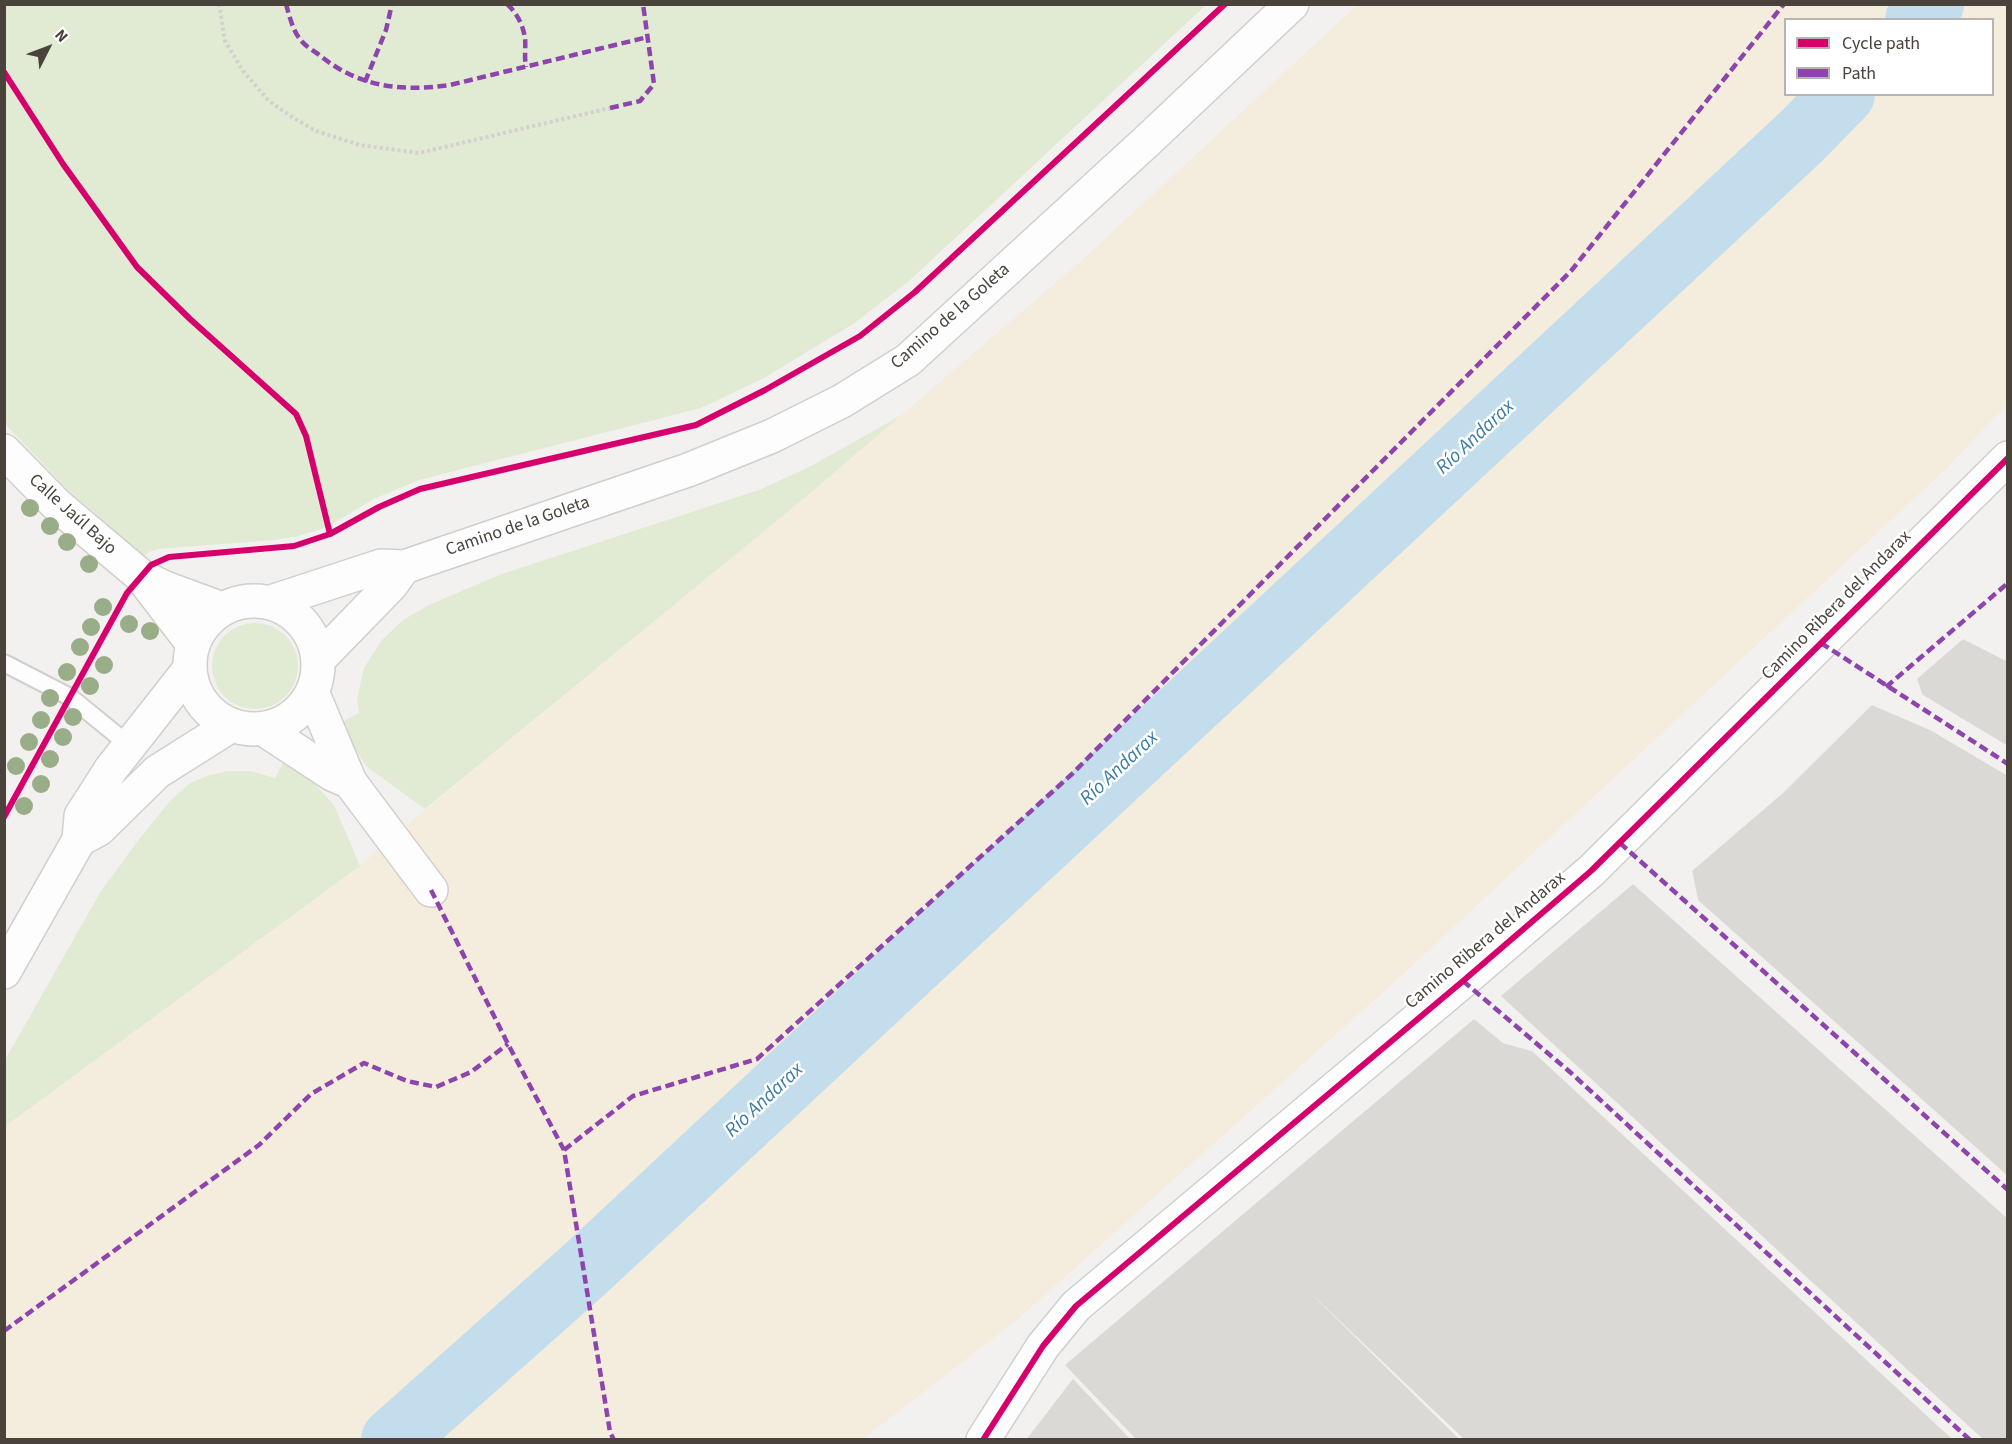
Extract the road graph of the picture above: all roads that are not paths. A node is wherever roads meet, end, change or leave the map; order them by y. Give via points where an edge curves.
1 (1292, 4) edge
2 (4, 451) edge
3 (2007, 458) edge
4 (404, 567) junction
5 (141, 576) junction
6 (271, 602) junction
7 (222, 609) junction
8 (191, 657) junction
9 (320, 658) junction
10 (4, 663) edge
11 (313, 694) junction
12 (230, 726) junction
13 (265, 730) junction
14 (129, 745) junction
15 (350, 782) junction
16 (79, 840) junction
17 (431, 890) dead end
18 (4, 972) edge
19 (983, 1440) edge

1 - 4 street, Camino de la Goleta via 908,360 842,401 772,436 688,470
2 - 5 street, Calle Jaúl Bajo via 57,505
3 - 19 street, Camino Ribera del Andarax via 1591,871 1076,1306 1042,1346
4 - 6 street, Camino de la Goleta via 381,566
4 - 9 street
5 - 7 street, Calle Jaúl Bajo
5 - 8 street, Calle Jaúl Bajo
6 - 7 street via 245,601
6 - 9 street via 294,614 311,633
7 - 8 street via 204,624
8 - 12 street via 196,693 210,713
8 - 14 street
9 - 11 street
10 - 14 lane via 70,697
11 - 13 street via 294,718
11 - 15 street
12 - 13 street
12 - 16 street via 157,772 99,829
13 - 15 street
14 - 16 street via 81,816
15 - 17 street
16 - 18 street

